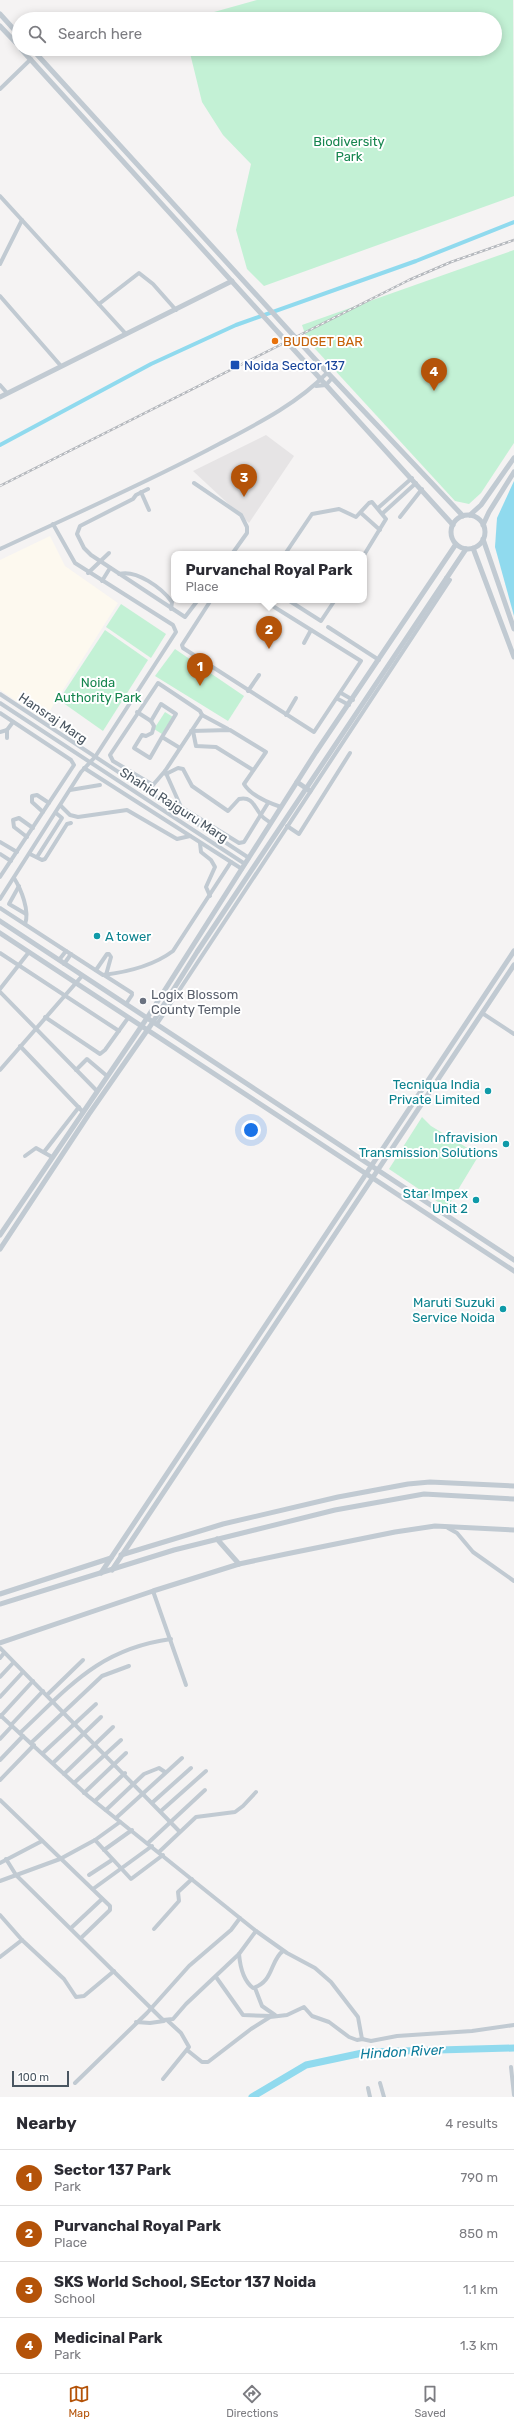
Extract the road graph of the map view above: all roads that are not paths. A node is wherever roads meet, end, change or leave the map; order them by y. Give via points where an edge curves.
1 (0, 14) edge
2 (0, 26) edge
3 (12, 27) edge
4 (12, 39) edge
5 (28, 56) edge
6 (38, 56) edge
7 (31, 59) junction
8 (0, 89) edge
9 (0, 196) edge
10 (22, 220) junction
11 (0, 264) edge
12 (232, 282) junction
13 (0, 296) edge
14 (98, 304) junction
15 (176, 310) junction
16 (126, 334) junction
17 (61, 366) junction
18 (328, 373) junction
19 (332, 378) junction
20 (321, 379) junction
21 (0, 385) edge
22 (326, 385) junction
23 (316, 386) junction
24 (7, 393) junction
25 (0, 397) edge
26 (514, 458) edge
27 (514, 472) edge
28 (412, 478) junction
29 (194, 483) dead end
30 (416, 483) junction
31 (135, 486) junction
32 (148, 489) dead end
33 (422, 489) junction
34 (139, 493) junction
35 (378, 508) junction
36 (149, 510) dead end
37 (361, 513) junction
38 (382, 513) junction
39 (470, 515) junction
40 (463, 516) junction
41 (400, 518) dead end
42 (53, 524) junction
43 (453, 525) junction
44 (483, 525) junction
45 (380, 530) junction
46 (483, 539) junction
47 (456, 544) junction
48 (473, 548) junction
49 (0, 549) edge
50 (466, 549) junction
51 (234, 551) edge
52 (287, 551) edge
53 (367, 551) edge
54 (109, 553) dead end
55 (100, 560) junction
56 (110, 568) junction
57 (88, 573) junction
58 (119, 574) junction
59 (102, 581) junction
60 (171, 601) edge
61 (172, 603) edge
62 (196, 603) edge
63 (208, 603) edge
64 (268, 603) edge
65 (293, 603) edge
66 (333, 603) edge
67 (171, 609) junction
68 (328, 627) dead end
69 (514, 629) edge
70 (311, 630) junction
71 (304, 643) dead end
72 (514, 657) edge
73 (379, 660) junction
74 (259, 675) dead end
75 (248, 691) junction
76 (341, 693) junction
77 (0, 694) edge
78 (296, 698) dead end
79 (338, 699) junction
80 (353, 700) junction
81 (0, 703) edge
82 (349, 705) junction
83 (126, 710) junction
84 (0, 713) edge
85 (136, 715) junction
86 (202, 715) junction
87 (286, 715) junction
88 (151, 721) junction
89 (13, 722) junction
90 (7, 730) junction
91 (230, 730) junction
92 (192, 731) junction
93 (0, 732) edge
94 (162, 737) junction
95 (7, 738) dead end
96 (65, 745) junction
97 (70, 748) junction
98 (180, 748) junction
99 (60, 753) junction
100 (350, 753) dead end
101 (65, 756) junction
102 (95, 757) junction
103 (91, 763) junction
104 (84, 768) junction
105 (253, 770) junction
106 (166, 772) junction
107 (297, 782) junction
108 (153, 785) junction
109 (100, 786) dead end
110 (70, 790) junction
111 (308, 790) junction
112 (148, 792) junction
113 (49, 803) junction
114 (268, 803) junction
115 (61, 806) junction
116 (281, 807) junction
117 (43, 812) junction
118 (56, 814) junction
119 (261, 815) junction
120 (71, 823) dead end
121 (271, 823) junction
122 (287, 826) junction
123 (33, 828) junction
124 (190, 836) junction
125 (27, 837) junction
126 (0, 842) edge
127 (200, 843) junction
128 (17, 852) junction
129 (0, 854) edge
130 (30, 854) junction
131 (37, 857) junction
132 (249, 858) junction
133 (11, 861) junction
134 (231, 862) junction
135 (245, 864) junction
136 (242, 869) junction
137 (0, 878) edge
138 (14, 878) junction
139 (19, 886) junction
140 (210, 896) junction
141 (0, 899) edge
142 (0, 908) edge
143 (26, 914) junction
144 (0, 921) edge
145 (25, 924) junction
146 (0, 933) edge
147 (66, 951) junction
148 (514, 951) edge
149 (29, 952) junction
150 (0, 953) edge
151 (71, 954) junction
152 (62, 962) junction
153 (18, 965) junction
154 (514, 965) edge
155 (96, 970) junction
156 (105, 975) junction
157 (82, 976) junction
158 (76, 983) junction
159 (0, 989) edge
160 (0, 992) edge
161 (64, 996) junction
162 (126, 1004) junction
163 (482, 1013) junction
164 (45, 1017) junction
165 (128, 1018) junction
166 (147, 1018) junction
167 (155, 1023) junction
168 (141, 1026) junction
169 (34, 1029) junction
170 (148, 1030) junction
171 (119, 1031) junction
172 (514, 1034) edge
173 (20, 1046) junction
174 (0, 1070) edge
175 (76, 1070) junction
176 (107, 1076) junction
177 (97, 1091) junction
178 (79, 1107) junction
179 (83, 1112) junction
180 (44, 1152) junction
181 (26, 1156) dead end
182 (52, 1157) junction
183 (371, 1165) junction
184 (377, 1170) junction
185 (366, 1174) junction
186 (372, 1178) junction
187 (0, 1235) edge
188 (0, 1249) edge
189 (514, 1260) edge
190 (514, 1271) edge
191 (514, 1486) edge
192 (514, 1499) edge
193 (439, 1526) junction
194 (514, 1530) edge
195 (217, 1538) junction
196 (122, 1555) junction
197 (111, 1558) junction
198 (239, 1564) junction
199 (112, 1570) junction
200 (102, 1573) junction
201 (514, 1581) edge
202 (153, 1590) junction
203 (0, 1594) edge
204 (0, 1604) edge
205 (171, 1639) junction
206 (0, 1643) edge
207 (0, 1648) edge
208 (4, 1653) junction
209 (0, 1658) edge
210 (83, 1660) dead end
211 (13, 1663) junction
212 (129, 1666) dead end
213 (23, 1672) junction
214 (0, 1677) edge
215 (33, 1681) junction
216 (186, 1685) dead end
217 (43, 1690) junction
218 (47, 1695) junction
219 (0, 1697) edge
220 (54, 1701) junction
221 (96, 1704) dead end
222 (64, 1712) junction
223 (0, 1716) edge
224 (101, 1717) dead end
225 (74, 1723) junction
226 (11, 1726) junction
227 (113, 1726) dead end
228 (84, 1733) junction
229 (22, 1735) junction
230 (0, 1739) edge
231 (121, 1740) dead end
232 (32, 1744) junction
233 (95, 1744) junction
234 (43, 1753) junction
235 (105, 1754) junction
236 (126, 1754) dead end
237 (182, 1758) dead end
238 (0, 1760) edge
239 (53, 1763) junction
240 (114, 1764) junction
241 (191, 1768) dead end
242 (206, 1771) dead end
243 (165, 1772) junction
244 (125, 1773) junction
245 (64, 1774) junction
246 (0, 1780) edge
247 (74, 1783) junction
248 (135, 1783) junction
249 (205, 1790) dead end
250 (143, 1792) junction
251 (256, 1792) dead end
252 (84, 1793) junction
253 (0, 1800) edge
254 (95, 1802) junction
255 (153, 1802) junction
256 (106, 1810) junction
257 (161, 1811) junction
258 (116, 1818) junction
259 (120, 1822) junction
260 (170, 1822) junction
261 (132, 1830) junction
262 (180, 1831) junction
263 (95, 1840) junction
264 (42, 1841) junction
265 (148, 1843) junction
266 (152, 1846) junction
267 (104, 1850) junction
268 (159, 1852) junction
269 (163, 1855) junction
270 (6, 1859) junction
271 (60, 1859) junction
272 (112, 1860) junction
273 (0, 1863) edge
274 (122, 1870) junction
275 (16, 1875) junction
276 (89, 1875) dead end
277 (192, 1879) junction
278 (0, 1880) edge
279 (93, 1889) junction
280 (102, 1899) junction
281 (0, 1915) edge
282 (240, 1918) junction
283 (71, 1928) junction
284 (154, 1929) dead end
285 (256, 1931) junction
286 (82, 1938) junction
287 (22, 1940) junction
288 (283, 1951) junction
289 (239, 1954) junction
290 (0, 1957) edge
291 (114, 1971) junction
292 (216, 1977) junction
293 (255, 1988) junction
294 (151, 2006) junction
295 (275, 2016) junction
296 (166, 2021) junction
297 (136, 2022) junction
298 (514, 2025) edge
299 (364, 2039) junction
300 (188, 2050) junction
301 (511, 2067) dead end
302 (163, 2079) dead end
303 (75, 2083) dead end
304 (380, 2083) dead end
305 (368, 2088) dead end
306 (514, 2095) edge
307 (370, 2097) edge
308 (384, 2097) edge

1 - 3 street
2 - 4 street
5 - 7 street
6 - 18 street
7 - 8 street
7 - 12 street
9 - 10 street
10 - 11 street
10 - 14 street
12 - 15 street
12 - 20 street
13 - 17 street
14 - 15 street via 139,273 153,284
14 - 16 street
15 - 16 street
16 - 17 street
17 - 24 street
18 - 19 street
18 - 20 street
19 - 22 street
19 - 40 street
20 - 22 street
20 - 23 street
21 - 24 street
22 - 23 street
22 - 28 street
23 - 31 street via 271,417
24 - 25 street
26 - 39 street via 481,505
27 - 44 street
28 - 30 street
28 - 35 street
29 - 51 street via 241,515 245,521 247,533
30 - 33 street
30 - 38 street
31 - 34 street
31 - 42 street
32 - 34 street
33 - 41 street
33 - 43 street
34 - 36 street
34 - 55 street via 133,499 77,529 84,548
35 - 37 street via 370,502
35 - 38 street
37 - 45 street
37 - 52 street via 356,517 337,509 312,514
38 - 45 street via 386,519
39 - 40 street
39 - 44 street via 480,520
40 - 43 street
42 - 49 street
42 - 57 street via 73,560
43 - 47 street via 451,535
44 - 46 street
45 - 53 street
46 - 48 street
46 - 69 street
47 - 50 street
47 - 73 street
48 - 50 street
48 - 72 street
50 - 111 street
54 - 55 street
55 - 56 street
55 - 57 street
56 - 58 street
56 - 59 street
57 - 59 street
58 - 60 street via 131,573 162,591
58 - 67 street
59 - 83 street via 176,629 175,635
61 - 67 street
62 - 67 street via 186,617
63 - 75 street via 182,647
64 - 70 street
65 - 66 street via 321,621
68 - 73 street
70 - 71 street
70 - 76 street via 361,661
73 - 80 street
74 - 75 street
75 - 87 street
76 - 79 street
76 - 80 street
77 - 102 street, Hansraj Marg
78 - 87 street
79 - 82 street
79 - 87 street via 314,732
80 - 82 street
81 - 96 street, Hansraj Marg
82 - 107 street
83 - 85 street
83 - 102 street
84 - 89 street
85 - 86 street via 158,683 200,711
85 - 88 street
85 - 108 street via 110,755 110,759
86 - 91 street
86 - 92 street
88 - 94 street via 162,704 176,714
88 - 94 street via 154,726 152,733 142,735 134,748 150,758
89 - 90 street
89 - 99 street
90 - 93 street
90 - 95 street
91 - 92 street
91 - 105 street via 266,752
92 - 98 street
92 - 105 street via 196,746 216,747
94 - 98 street
96 - 97 street, Hansraj Marg
96 - 99 street
97 - 101 street
97 - 103 street, Hansraj Marg
98 - 106 street
99 - 101 street
100 - 122 street via 299,834
101 - 113 street via 74,765
102 - 103 street
102 - 112 street, Shahid Rajguru Marg
103 - 104 street
103 - 135 street, Shahid Rajguru Marg
104 - 110 street
104 - 124 street
105 - 114 street via 244,784 247,789
106 - 108 street
106 - 119 street via 181,768 192,786 226,810 230,811 242,798 252,801
106 - 119 street via 181,807 237,843 244,842
107 - 111 street
107 - 116 street
108 - 112 street
109 - 110 street
110 - 115 street
111 - 122 street
111 - 167 street
112 - 132 street, Shahid Rajguru Marg
113 - 117 street
113 - 117 street via 37,795 32,796 32,802
114 - 116 street
114 - 119 street
115 - 118 street
115 - 124 street via 70,815 78,817 127,810 177,838
116 - 121 street
117 - 123 street
118 - 130 street
118 - 131 street via 62,818
119 - 121 street
120 - 131 street via 66,824 44,859
121 - 132 street
122 - 167 street
123 - 125 street
123 - 125 street via 19,818 14,819 14,827
124 - 127 street
125 - 128 street
126 - 128 street
127 - 134 street
127 - 140 street via 201,852 215,866 206,887
128 - 133 street
129 - 133 street
130 - 131 street
130 - 138 street
132 - 135 street
133 - 137 street
134 - 136 street
134 - 140 street
135 - 136 street
136 - 166 street
138 - 139 street
138 - 141 street
139 - 143 street
139 - 143 street via 9,904
140 - 156 street via 172,951 143,967
142 - 145 street
143 - 145 street
144 - 152 street
145 - 147 street
146 - 149 street
147 - 151 street
147 - 152 street
148 - 183 street
149 - 153 street
149 - 158 street
150 - 153 street
151 - 152 street
151 - 155 street
152 - 157 street
153 - 159 street
153 - 161 street
154 - 163 street
155 - 156 street
155 - 156 street via 109,954 111,957
156 - 162 street via 132,994
157 - 158 street
157 - 162 street
158 - 161 street
158 - 165 street
160 - 169 street
161 - 164 street
161 - 171 street
162 - 166 street
163 - 172 street
163 - 184 street
164 - 169 street
164 - 171 street via 100,1054
165 - 168 street
165 - 171 street
166 - 167 street
166 - 168 street
167 - 170 street
167 - 183 street
168 - 170 street
168 - 176 street
169 - 173 street
169 - 175 street
170 - 185 street
170 - 188 street
173 - 174 street
173 - 178 street
175 - 176 street via 87,1059
175 - 177 street
176 - 177 street
177 - 179 street
178 - 179 street
178 - 180 street
179 - 182 street
180 - 181 street via 36,1148
180 - 182 street
182 - 187 street
183 - 184 street
183 - 185 street
184 - 186 street
184 - 189 street
185 - 186 street
185 - 197 street
186 - 190 street
186 - 196 street
191 - 196 street via 430,1482 408,1484 338,1497 223,1524
192 - 195 street via 416,1495 336,1510
193 - 194 street
193 - 198 street via 362,1538
193 - 201 street via 454,1531 473,1552
195 - 198 street
195 - 199 street
196 - 197 street
196 - 199 street
197 - 200 street
197 - 203 street
198 - 202 street
199 - 200 street
200 - 204 street
202 - 205 street
202 - 206 street
205 - 216 street
205 - 220 street via 146,1642 111,1656 78,1678
207 - 208 street
208 - 209 street
208 - 211 street
210 - 218 street
211 - 213 street
211 - 214 street
212 - 222 street via 104,1674
213 - 215 street
213 - 219 street
215 - 217 street
215 - 223 street
217 - 218 street
217 - 226 street
218 - 220 street
220 - 222 street
220 - 229 street
221 - 225 street
222 - 225 street
222 - 232 street
223 - 226 street
224 - 228 street
225 - 228 street
225 - 234 street
226 - 229 street
226 - 230 street
227 - 233 street
228 - 233 street
228 - 239 street
229 - 232 street
229 - 238 street
231 - 235 street
232 - 234 street
232 - 246 street
233 - 235 street
233 - 245 street
234 - 239 street
235 - 240 street
235 - 247 street
236 - 240 street
237 - 243 street
239 - 245 street
240 - 244 street
240 - 252 street
241 - 255 street
242 - 257 street
243 - 248 street via 157,1768 144,1774
243 - 250 street
244 - 248 street
244 - 254 street
245 - 247 street
247 - 252 street
248 - 250 street
248 - 256 street
249 - 260 street
250 - 255 street
250 - 258 street
251 - 262 street via 239,1810 196,1817
252 - 254 street
253 - 264 street
254 - 256 street
255 - 257 street
256 - 258 street
257 - 260 street
258 - 259 street
259 - 261 street
259 - 263 street
260 - 262 street
260 - 265 street
261 - 265 street
261 - 267 street
262 - 268 street
263 - 267 street
263 - 271 street
264 - 270 street
264 - 271 street
265 - 266 street
266 - 268 street
266 - 274 street
267 - 272 street
268 - 269 street
269 - 274 street via 134,1878 129,1878
269 - 277 street
270 - 273 street
270 - 275 street
271 - 275 street
271 - 279 street
272 - 274 street
272 - 276 street
274 - 279 street
275 - 278 street
275 - 283 street
277 - 282 street
277 - 284 street via 178,1892 179,1901
279 - 280 street
280 - 283 street
280 - 286 street via 110,1906 110,1910
281 - 287 street
282 - 285 street
282 - 294 street via 231,1930 189,1966
283 - 286 street
285 - 288 street
285 - 289 street
286 - 291 street
287 - 290 street
287 - 291 street via 64,1979 76,1997 84,1996
288 - 293 street via 278,1954 269,1976
288 - 299 street via 312,1967 336,1987 358,2017 360,2036
289 - 292 street
289 - 293 street via 240,1966 247,1981
291 - 294 street
292 - 295 street via 243,2015
292 - 296 street via 173,2019
293 - 295 street via 262,2006
294 - 296 street via 155,2014
294 - 297 street
295 - 299 street via 287,2016 305,2007 312,2016 329,2022 349,2037
295 - 300 street via 251,2029 208,2062 202,2062
296 - 297 street
296 - 300 street via 175,2025 186,2039
297 - 303 street
298 - 299 street via 472,2031 393,2036 371,2041
300 - 302 street
301 - 306 street
304 - 308 street
305 - 307 street

